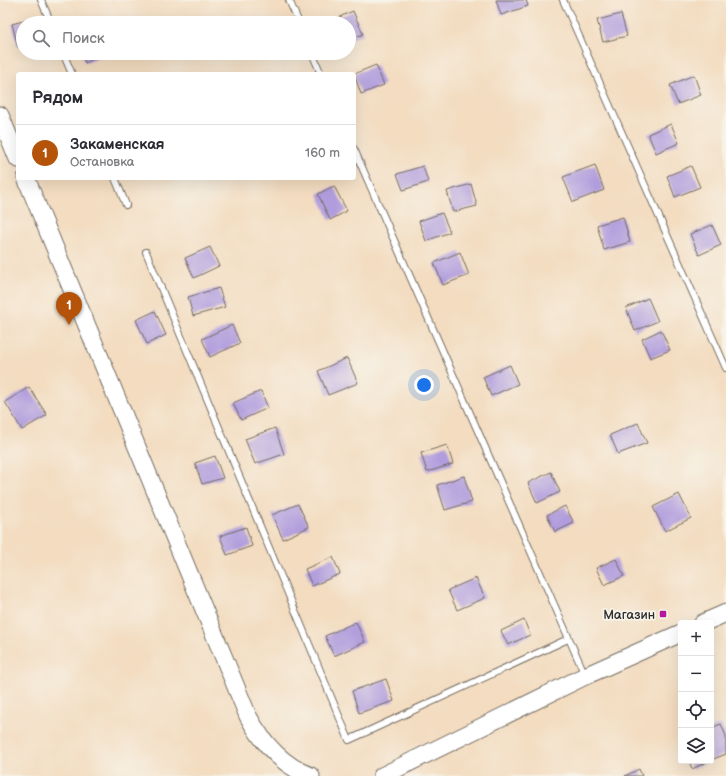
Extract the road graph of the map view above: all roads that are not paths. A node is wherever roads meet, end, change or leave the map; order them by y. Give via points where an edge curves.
1 (41, 0) edge
2 (289, 0) edge
3 (563, 0) edge
4 (48, 16) edge
5 (296, 16) edge
6 (66, 60) edge
7 (315, 60) edge
8 (71, 72) edge
9 (320, 72) edge
10 (0, 116) edge
11 (16, 154) edge
12 (356, 154) edge
13 (27, 180) edge
14 (116, 180) edge
15 (126, 205) dead end
16 (146, 252) dead end
17 (726, 368) edge
18 (726, 613) edge
19 (710, 620) edge
20 (678, 634) edge
21 (568, 639) junction
22 (586, 676) junction
23 (311, 776) edge
24 (382, 776) edge

1 - 4 lane
2 - 5 lane
3 - 17 lane
6 - 8 lane
7 - 9 lane
10 - 11 main road
12 - 21 lane
13 - 23 main road via 248,716 255,730 283,760 298,771
14 - 15 lane
16 - 21 lane via 349,740
18 - 19 main road
20 - 22 main road
21 - 22 lane
22 - 24 main road

